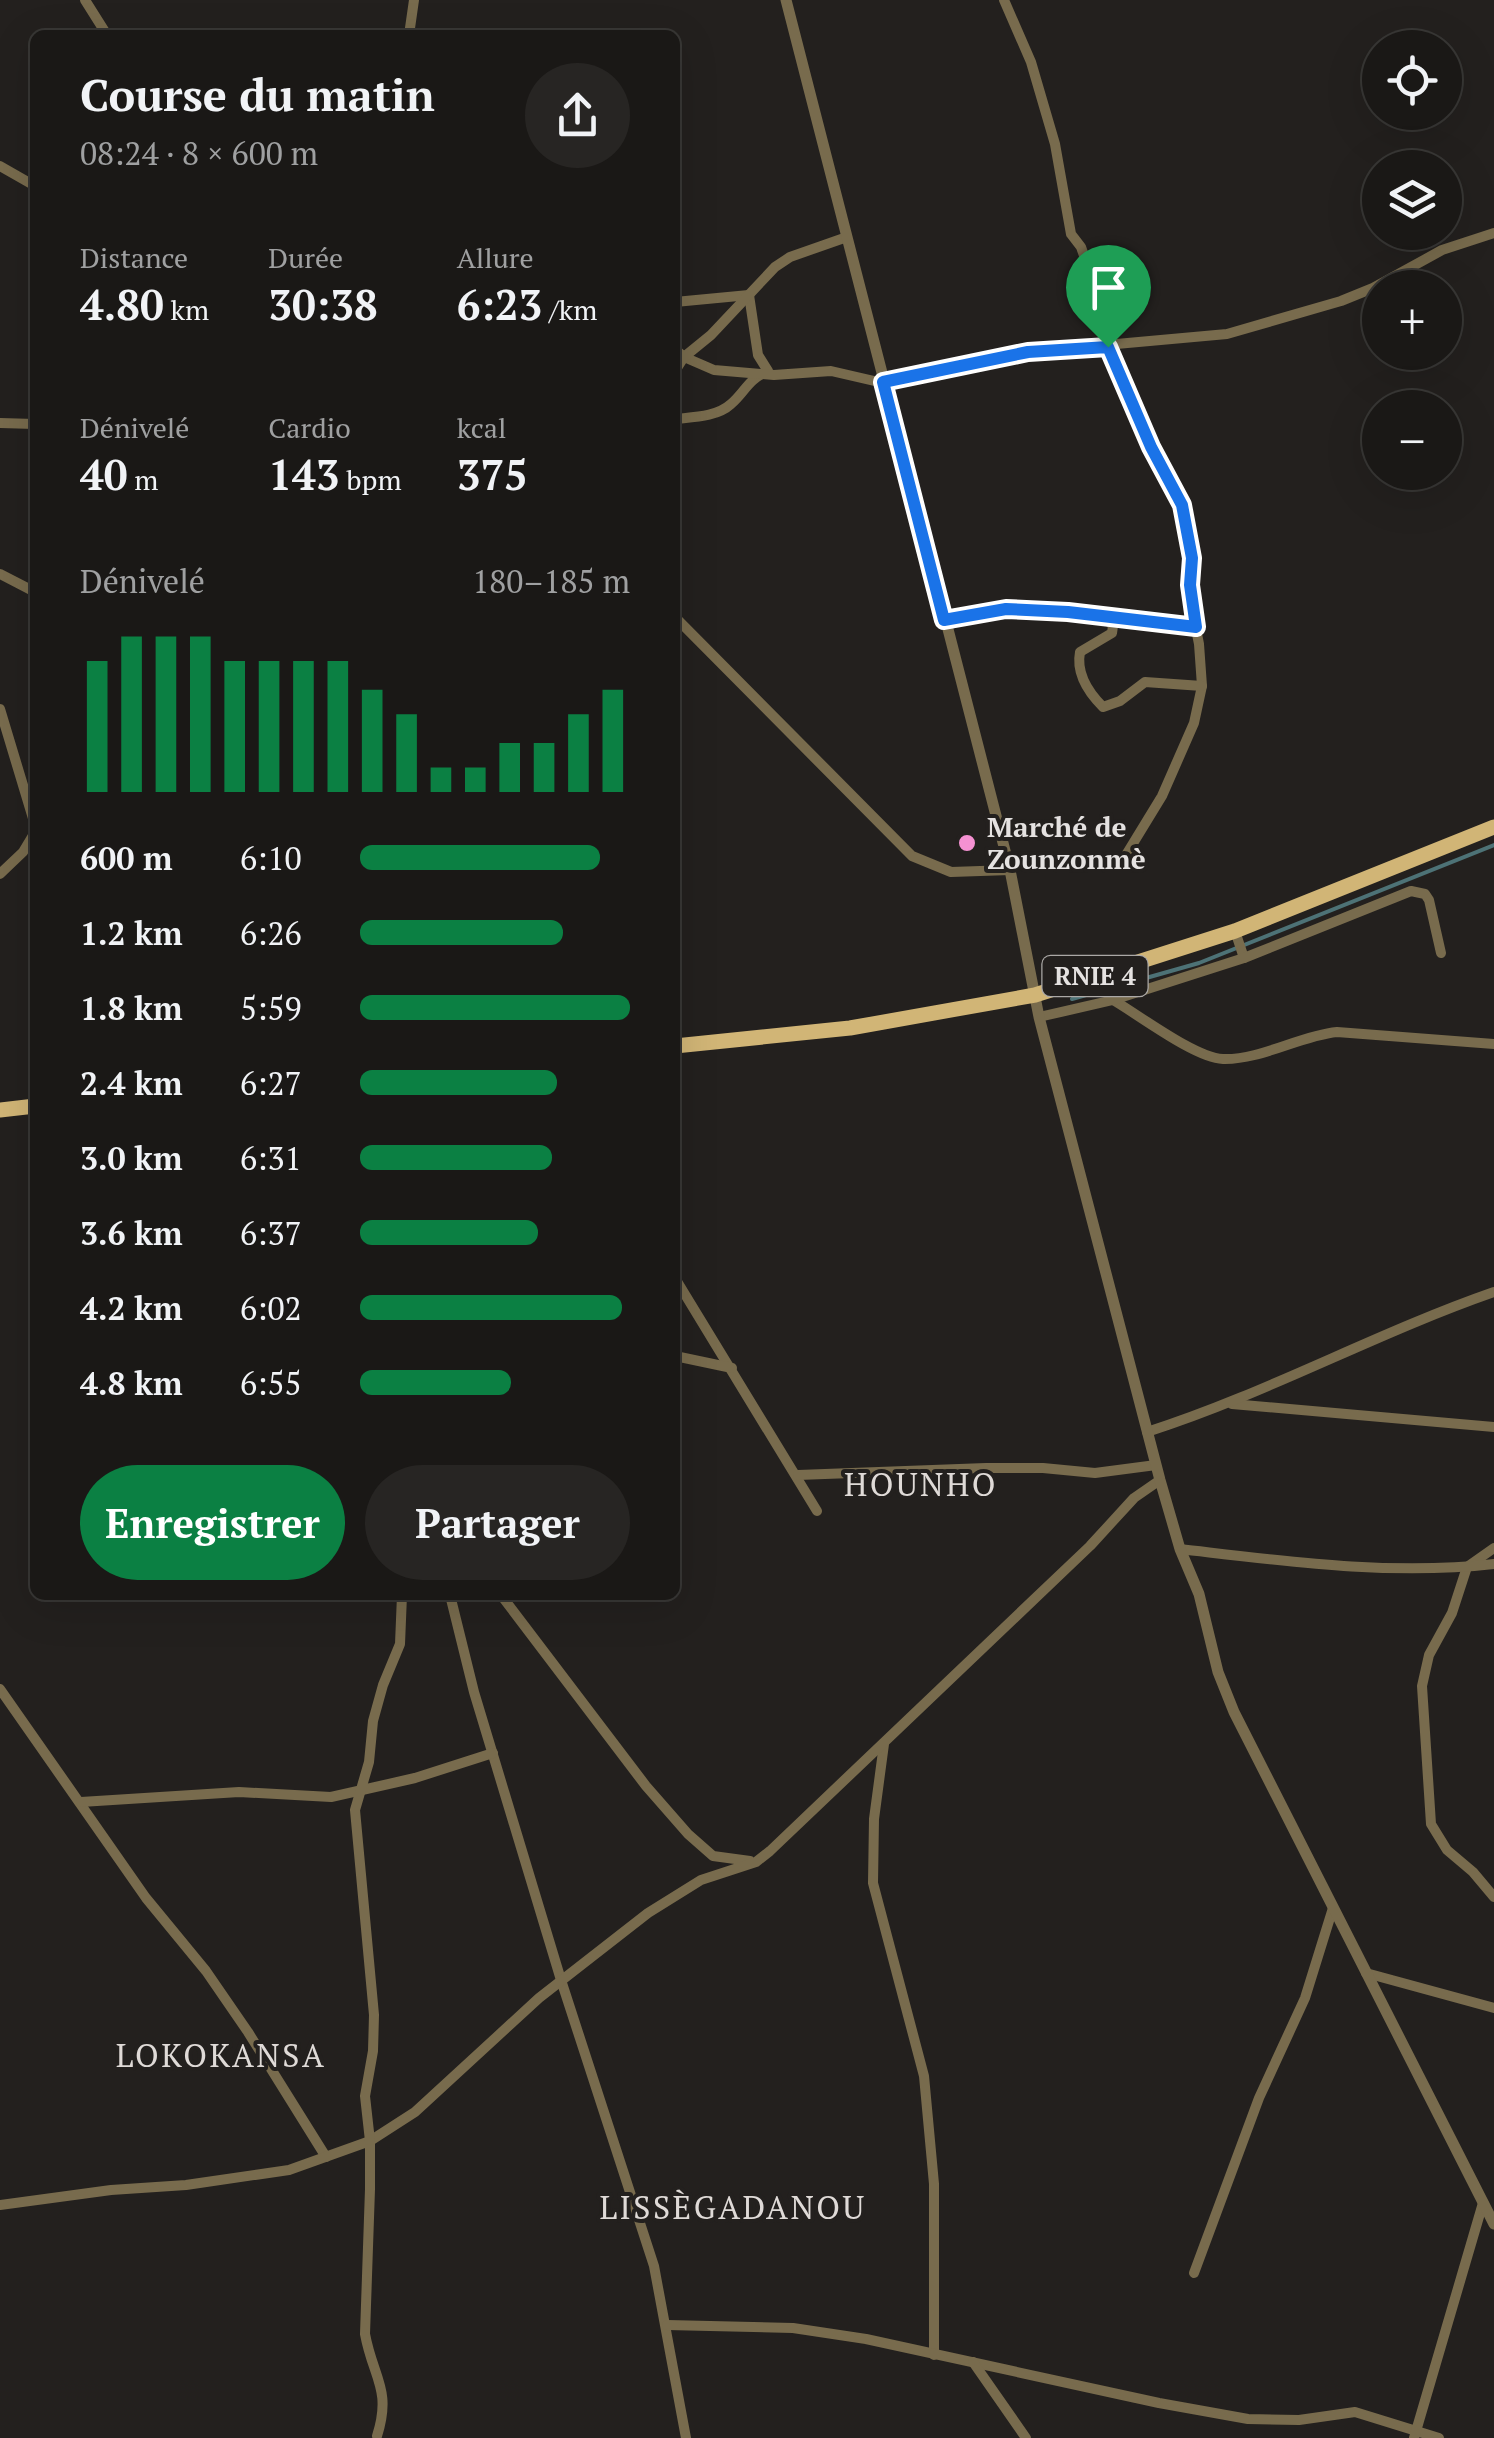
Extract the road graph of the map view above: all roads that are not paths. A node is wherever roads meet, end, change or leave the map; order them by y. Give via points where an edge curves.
1 (85, 0) edge
2 (414, 0) edge
3 (786, 0) edge
4 (1004, 0) edge
5 (103, 30) edge
6 (410, 30) edge
7 (0, 166) edge
8 (30, 183) edge
9 (1494, 233) edge
10 (847, 237) junction
11 (750, 295) junction
12 (680, 302) edge
13 (1108, 347) junction
14 (680, 352) edge
15 (680, 353) edge
16 (762, 374) junction
17 (883, 382) junction
18 (680, 418) edge
19 (0, 423) edge
20 (30, 424) edge
21 (0, 574) edge
22 (30, 589) edge
23 (1106, 618) junction
24 (944, 620) junction
25 (680, 622) edge
26 (1196, 627) junction
27 (1202, 686) junction
28 (0, 709) edge
29 (30, 812) edge
30 (1494, 827) edge
31 (30, 839) edge
32 (1118, 868) dead end
33 (1010, 870) junction
34 (0, 874) edge
35 (1240, 946) junction
36 (1441, 952) dead end
37 (1035, 995) junction
38 (1112, 1000) junction
39 (1038, 1017) junction
40 (1494, 1044) edge
41 (680, 1045) edge
42 (30, 1107) edge
43 (0, 1110) edge
44 (680, 1286) edge
45 (1494, 1292) edge
46 (680, 1357) edge
47 (732, 1368) junction
48 (1231, 1404) junction
49 (1494, 1426) edge
50 (1147, 1432) junction
51 (1156, 1465) junction
52 (798, 1474) junction
53 (1160, 1480) junction
54 (817, 1511) dead end
55 (1494, 1548) edge
56 (1180, 1550) junction
57 (1494, 1564) edge
58 (1467, 1567) junction
59 (402, 1600) edge
60 (451, 1600) edge
61 (506, 1600) edge
62 (0, 1688) edge
63 (884, 1744) junction
64 (493, 1753) junction
65 (358, 1792) junction
66 (81, 1802) junction
67 (756, 1862) junction
68 (1494, 1897) edge
69 (1333, 1908) junction
70 (1366, 1973) junction
71 (561, 1980) junction
72 (1494, 2008) edge
73 (370, 2140) junction
74 (326, 2157) junction
75 (1483, 2203) junction
76 (0, 2206) edge
77 (1494, 2224) edge
78 (1194, 2273) dead end
79 (667, 2326) junction
80 (934, 2355) junction
81 (973, 2362) junction
82 (1415, 2434) edge
83 (377, 2436) edge
84 (686, 2438) edge
85 (1026, 2438) edge
86 (1439, 2438) edge

1 - 5 street
2 - 6 street
3 - 10 street
4 - 13 street via 1031,62 1071,234 1104,313
7 - 8 street
9 - 13 street via 1287,319 1227,334
10 - 11 street via 790,257
10 - 17 street
11 - 12 street
11 - 14 street via 711,335
11 - 16 street via 758,355 768,371
13 - 17 street via 1028,352
13 - 26 street via 1182,505
15 - 16 street via 714,370
16 - 17 street via 831,372
16 - 18 street via 729,406
17 - 24 street
19 - 20 street
21 - 22 street
23 - 24 street via 1006,609
23 - 26 street
23 - 27 street via 1112,633 1080,652 1078,662 1089,694 1103,706 1145,682
24 - 33 street
25 - 33 street via 912,856 951,872
26 - 27 street
27 - 32 street via 1194,723 1162,796
28 - 29 street
30 - 35 main road, RNIE 4
31 - 34 street
33 - 37 street
35 - 36 street via 1411,891 1429,900
35 - 37 main road, RNIE 4
35 - 38 street
37 - 39 street
37 - 41 main road, RNIE 4 via 850,1028
38 - 39 street
38 - 40 street via 1217,1058 1337,1032
39 - 50 street
42 - 43 main road
44 - 47 street
45 - 48 street
46 - 47 street
47 - 52 street
48 - 49 street
48 - 50 street
50 - 51 street
51 - 52 street via 1095,1473 986,1468
51 - 53 street
52 - 54 street
53 - 56 street
53 - 63 street
55 - 58 street
56 - 58 street via 1385,1568
56 - 69 street via 1234,1712
57 - 58 street
58 - 68 street via 1423,1674 1431,1824
59 - 65 street via 400,1644 382,1685
60 - 64 street
61 - 67 street via 688,1834 713,1856
62 - 66 street
63 - 67 street
63 - 80 street via 873,1883 929,2112
64 - 65 street
64 - 71 street
65 - 66 street
65 - 73 street via 374,2015 365,2096
66 - 74 street via 206,1971
67 - 71 street via 692,1885
69 - 70 street
69 - 78 street via 1305,1998 1229,2172
70 - 72 street
70 - 75 street
71 - 73 street via 415,2112
71 - 79 street via 654,2266
73 - 74 street
73 - 83 street via 365,2334 385,2411
74 - 76 street via 289,2170 186,2186
75 - 77 street
75 - 82 street
79 - 80 street via 794,2328
79 - 84 street
80 - 81 street
81 - 82 street via 1248,2420 1355,2412
81 - 85 street
82 - 86 street

